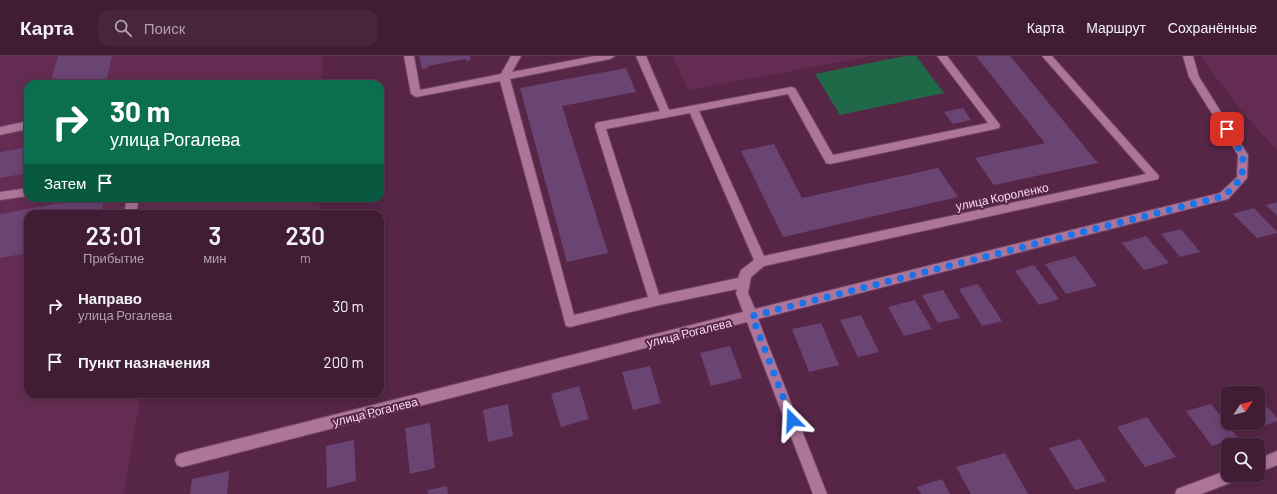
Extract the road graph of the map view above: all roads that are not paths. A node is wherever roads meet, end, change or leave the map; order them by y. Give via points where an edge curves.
1 (409, 56) edge
2 (610, 56) edge
3 (641, 56) edge
4 (942, 56) edge
5 (1047, 56) edge
6 (1188, 56) edge
7 (512, 57) edge
8 (504, 77) junction
9 (694, 109) junction
10 (666, 114) junction
11 (24, 126) edge
12 (0, 130) edge
13 (24, 193) edge
14 (0, 196) edge
15 (761, 262) junction
16 (744, 282) junction
17 (655, 301) junction
18 (752, 316) junction
19 (1277, 458) edge
20 (182, 460) dead end
21 (1265, 463) edge
22 (1221, 479) edge
23 (820, 494) edge
24 (1182, 494) edge

1 - 8 street via 416,94
2 - 8 street
3 - 10 street
4 - 9 street via 995,125 830,160 791,90
5 - 15 street, улица Короленко via 1154,176
6 - 18 street, улица Рогалева via 1194,77 1243,155 1242,178 1224,196
7 - 8 street
8 - 17 street via 570,322
9 - 10 street
9 - 15 street
10 - 17 street via 600,126
11 - 12 street
13 - 14 street
15 - 16 street, улица Короленко via 745,274
16 - 17 street
16 - 18 street via 742,293
18 - 20 street, улица Рогалева
18 - 23 street
19 - 21 street
22 - 24 street

